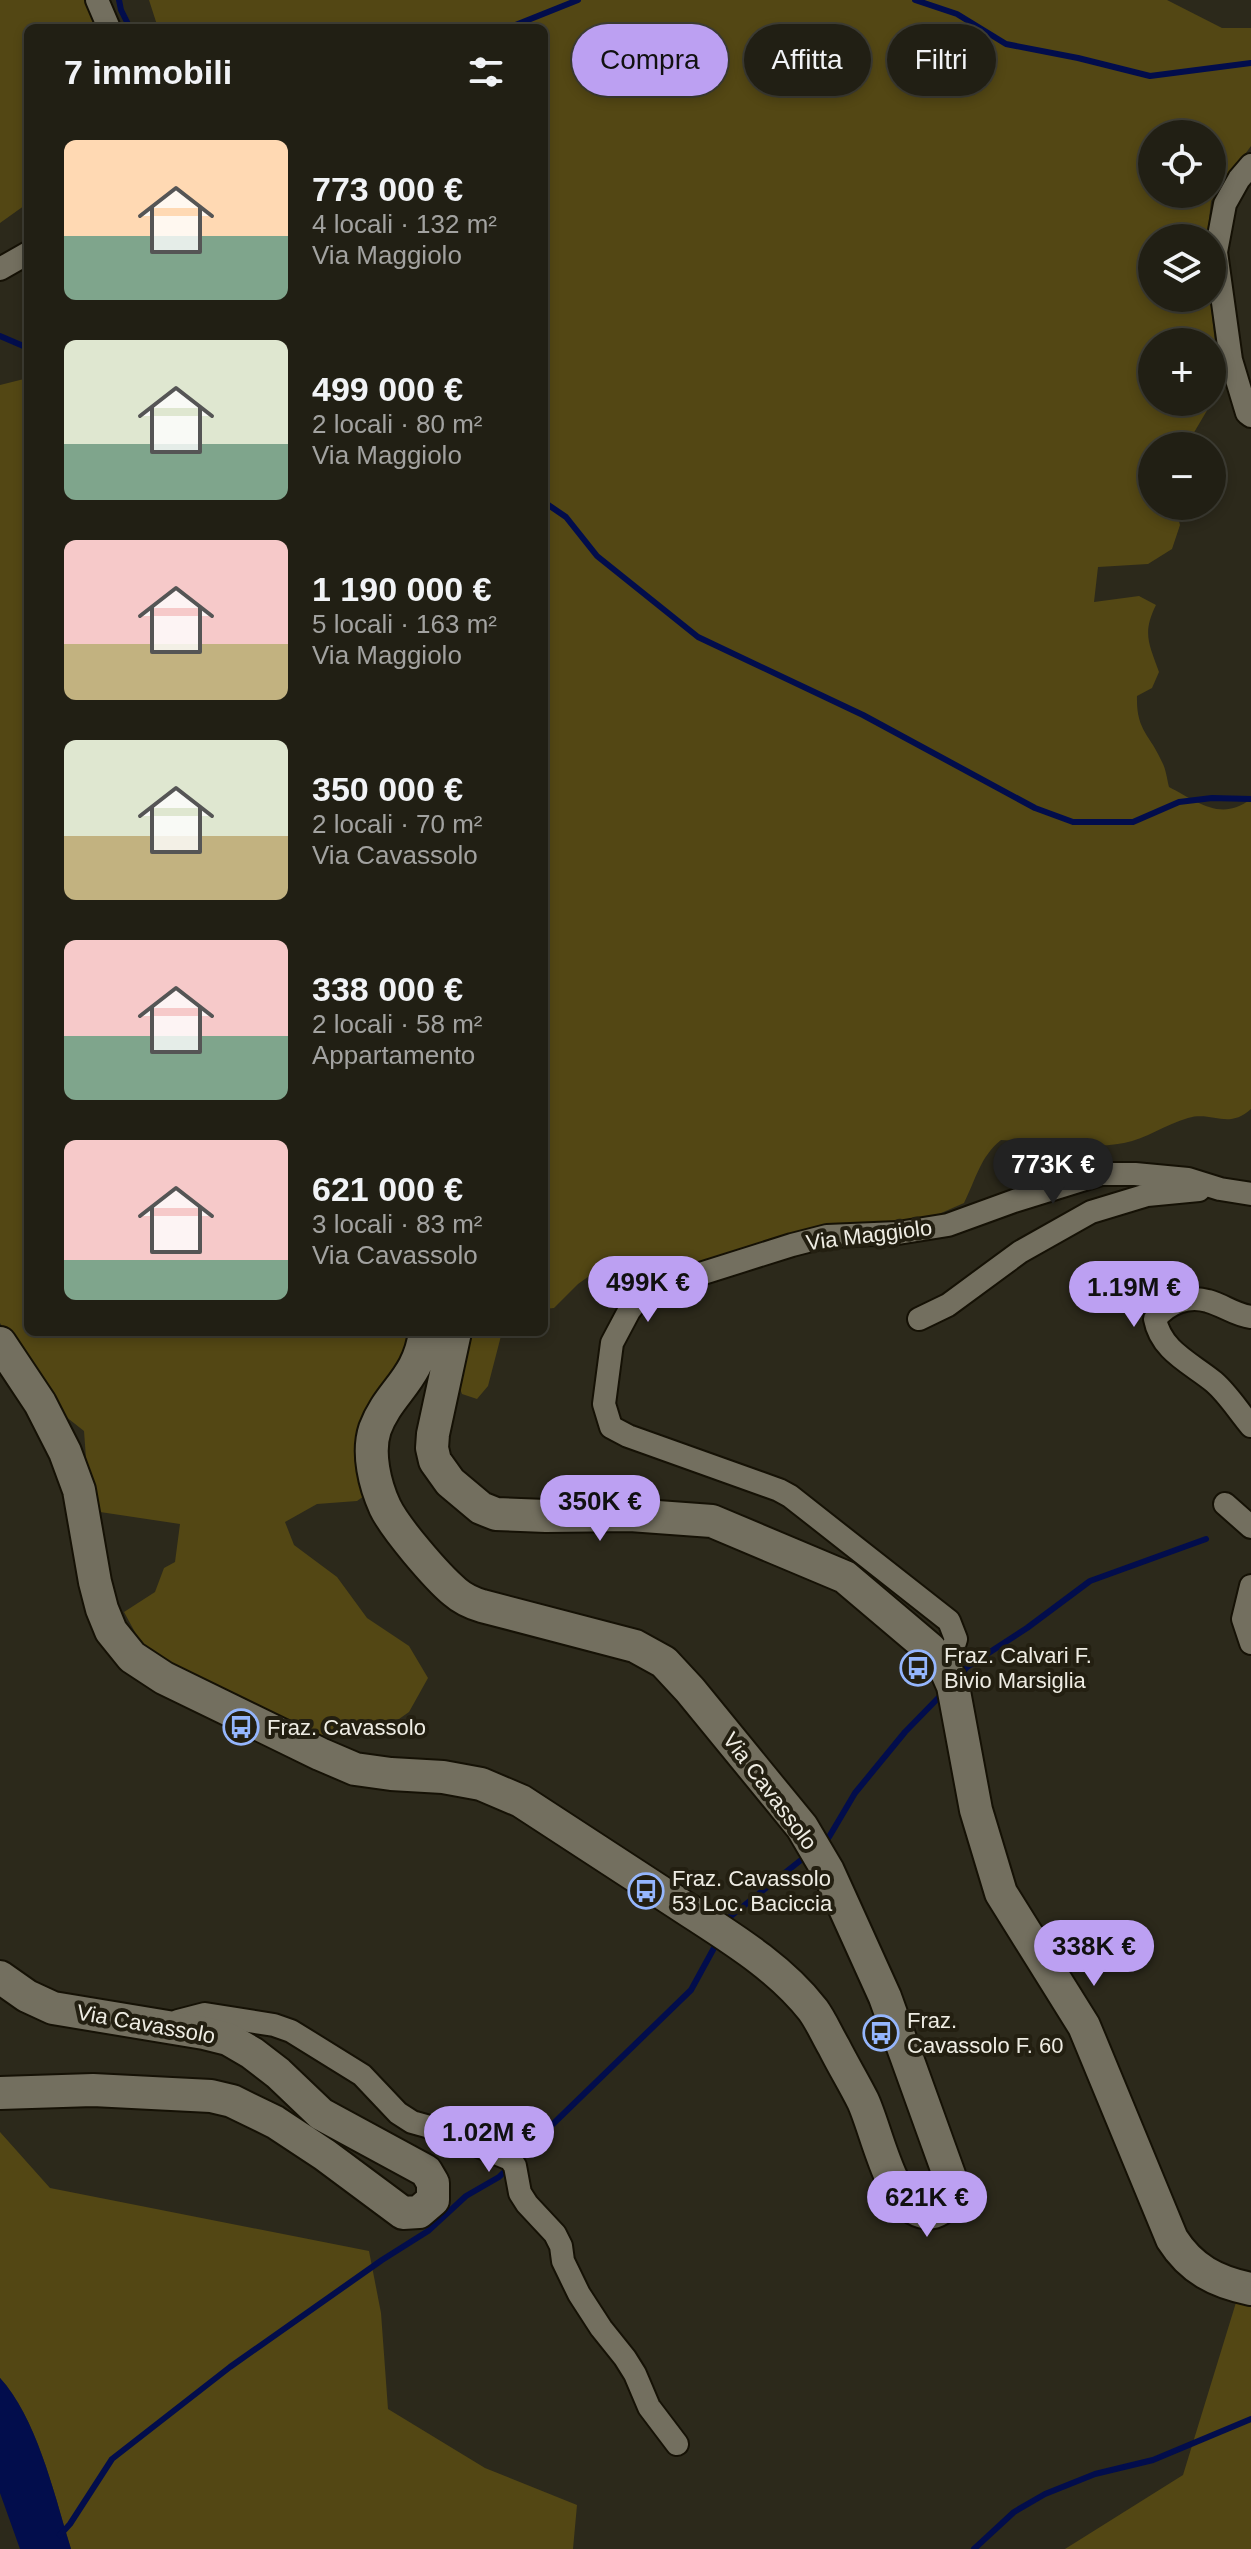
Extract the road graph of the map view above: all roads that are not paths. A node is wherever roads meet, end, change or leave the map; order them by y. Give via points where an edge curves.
1 (97, 0) edge
2 (107, 24) edge
3 (1251, 165) edge
4 (24, 255) edge
5 (0, 269) edge
6 (1251, 416) edge
7 (1220, 1189) junction
8 (1251, 1194) edge
9 (1251, 1317) edge
10 (919, 1319) dead end
11 (425, 1336) edge
12 (454, 1336) edge
13 (0, 1343) edge
14 (1251, 1426) edge
15 (1225, 1504) dead end
16 (1251, 1527) edge
17 (1251, 1586) edge
18 (1251, 1643) edge
19 (949, 1676) junction
20 (0, 1977) edge
21 (174, 2028) junction
22 (0, 2093) edge
23 (1251, 2289) edge
24 (677, 2444) dead end

1 - 2 street
3 - 6 street via 1225,204 1216,252 1231,360
4 - 5 street
7 - 8 street, Via Maggiolo
7 - 10 street via 1147,1195 1091,1212
7 - 19 street, Via Maggiolo via 1188,1179 1101,1174 948,1225 827,1236 792,1245 662,1286 640,1297 629,1311 612,1343 604,1404 611,1427 790,1496 949,1621 956,1639
9 - 14 street via 1207,1300 1184,1300 1165,1306 1155,1319 1168,1345 1216,1384
11 - 13 main road, Via Cavassolo via 416,1368 375,1430 376,1485 386,1509 427,1562 465,1599 635,1646 664,1662 802,1827 828,1871 885,1997 952,2183 944,2207 911,2207 893,2180 863,2101 814,2011 742,1946 521,1801 481,1784 355,1769 164,1678 132,1657 111,1631 102,1609 79,1490 65,1452
12 - 19 main road via 432,1448 450,1482 481,1508 496,1514 712,1521 845,1577 930,1649
15 - 16 street
17 - 18 street via 1243,1619
19 - 23 main road via 976,1810 1001,1893 1084,2026 1172,2239 1196,2268
20 - 21 main road, Via Cavassolo via 53,2008
21 - 22 main road, Via Cavassolo via 228,2039 252,2053 321,2114 426,2171 433,2200 419,2212 403,2213 275,2122 232,2101 93,2090
21 - 24 street via 178,2021 205,2014 291,2031 362,2075 412,2122 510,2159 520,2193 555,2234 579,2294

